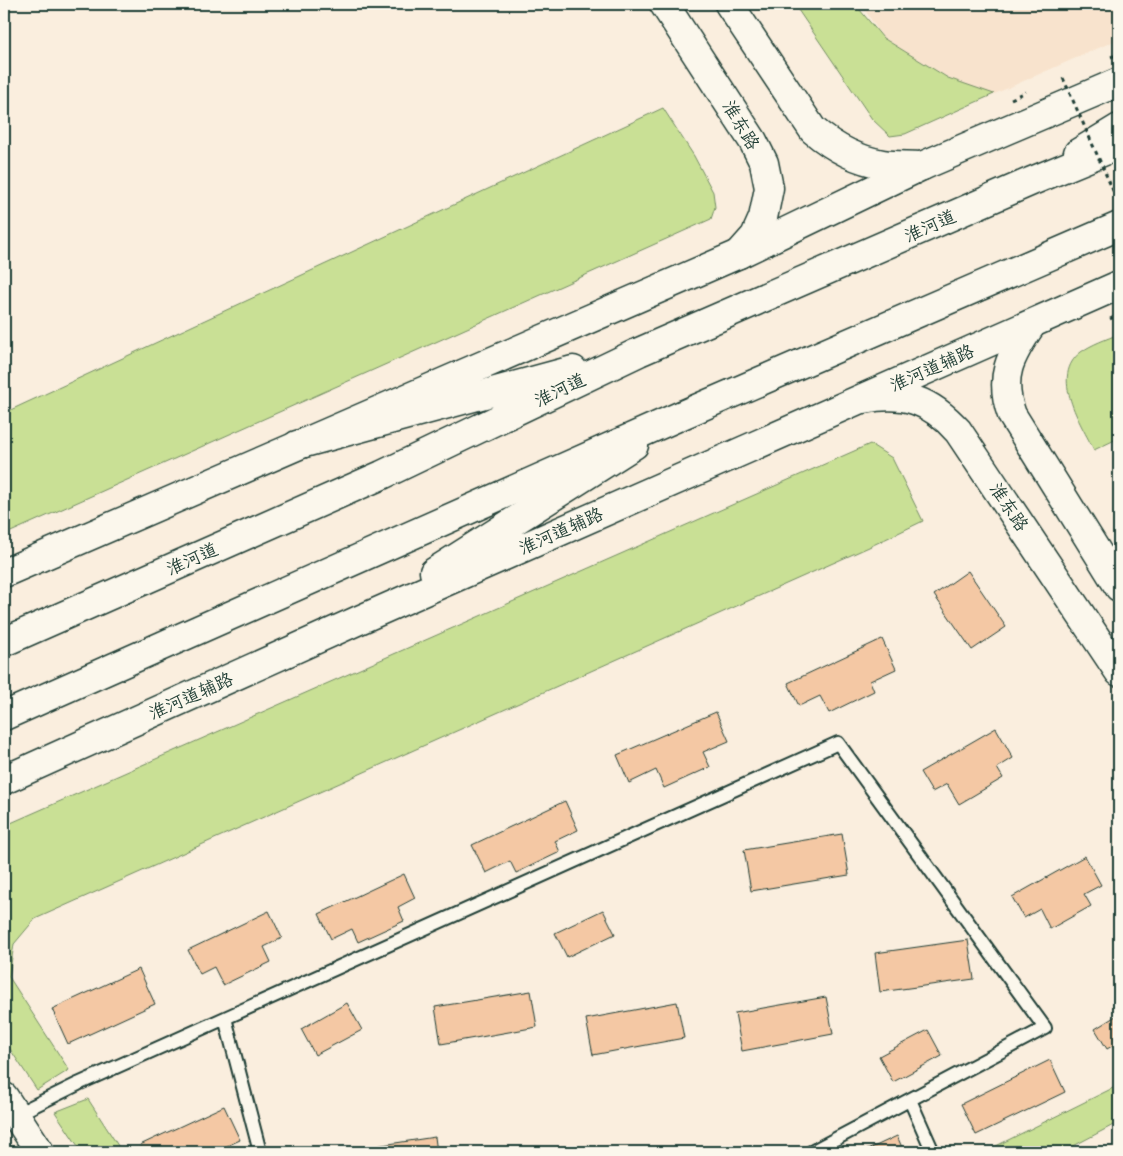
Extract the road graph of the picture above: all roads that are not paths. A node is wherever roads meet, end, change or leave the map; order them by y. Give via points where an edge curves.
1 (664, 4) edge
2 (729, 4) edge
3 (1119, 82) edge
4 (1119, 128) edge
5 (1119, 146) edge
6 (922, 166) junction
7 (1032, 181) junction
8 (1119, 226) edge
9 (739, 254) junction
10 (1119, 285) edge
11 (1032, 324) junction
12 (639, 352) junction
13 (862, 399) junction
14 (682, 415) junction
15 (297, 445) junction
16 (4, 573) edge
17 (1119, 587) edge
18 (359, 620) junction
19 (4, 642) edge
20 (1119, 672) edge
21 (4, 716) edge
22 (4, 780) edge
23 (225, 1018) junction
24 (910, 1100) junction
25 (7, 1116) edge
26 (18, 1152) edge
27 (40, 1152) edge
28 (260, 1152) edge
29 (811, 1152) edge
30 (933, 1152) edge

1 - 9 main road, 淮东路 via 764,163 769,188 763,218 756,236
2 - 6 main road via 813,130 829,144 883,164
3 - 6 main road
4 - 7 main road
5 - 7 main road, 淮河道
6 - 9 main road
7 - 12 main road, 淮河道
8 - 14 main road
9 - 15 main road
10 - 11 main road, 淮河道辅路
11 - 13 main road, 淮河道辅路
11 - 17 main road via 1008,366 1006,398 1012,415
12 - 15 main road
12 - 19 main road, 淮河道 via 382,475
13 - 18 main road, 淮河道辅路
13 - 20 main road, 淮东路 via 905,397 919,401 947,418
14 - 18 main road
14 - 21 main road
15 - 16 main road
18 - 22 main road, 淮河道辅路
23 - 24 lane via 838,743 1045,1028
23 - 25 lane
23 - 28 lane
24 - 29 lane
24 - 30 lane
25 - 26 main road
25 - 27 main road

